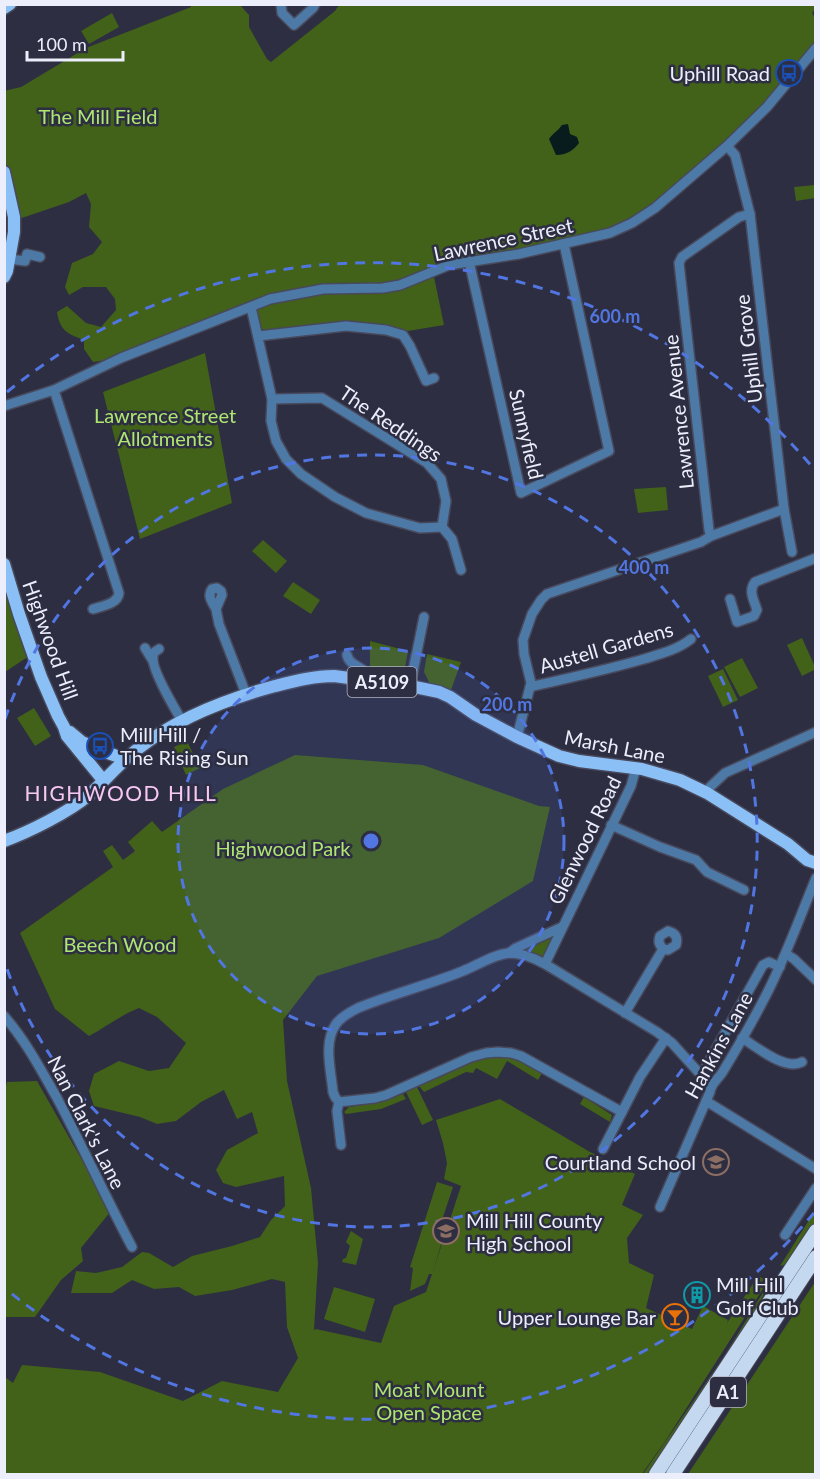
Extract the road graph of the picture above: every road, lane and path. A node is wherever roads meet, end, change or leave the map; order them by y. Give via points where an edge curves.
1 (10, 4) edge
2 (281, 4) edge
3 (315, 4) edge
4 (4, 8) edge
5 (816, 48) edge
6 (727, 146) junction
7 (4, 172) edge
8 (750, 214) junction
9 (564, 244) junction
10 (40, 257) dead end
11 (9, 259) junction
12 (469, 261) junction
13 (4, 276) edge
14 (251, 307) junction
15 (258, 336) junction
16 (434, 378) dead end
17 (54, 390) junction
18 (272, 399) junction
19 (4, 406) edge
20 (784, 509) junction
21 (441, 527) junction
22 (711, 536) junction
23 (792, 552) dead end
24 (816, 558) edge
25 (4, 564) edge
26 (461, 570) dead end
27 (730, 599) dead end
28 (93, 609) dead end
29 (216, 609) dead end
30 (424, 617) dead end
31 (691, 639) dead end
32 (146, 648) dead end
33 (159, 649) dead end
34 (347, 655) dead end
35 (153, 661) junction
36 (364, 680) junction
37 (410, 686) junction
38 (530, 687) junction
39 (246, 694) junction
40 (182, 721) junction
41 (64, 727) junction
42 (816, 732) edge
43 (517, 736) junction
44 (121, 763) junction
45 (636, 768) junction
46 (103, 780) junction
47 (707, 794) junction
48 (611, 825) junction
49 (4, 841) edge
50 (816, 863) edge
51 (816, 878) edge
52 (744, 890) dead end
53 (562, 927) junction
54 (663, 949) dead end
55 (509, 953) junction
56 (786, 954) junction
57 (545, 964) junction
58 (780, 967) junction
59 (816, 980) edge
60 (625, 1012) junction
61 (4, 1016) edge
62 (666, 1038) junction
63 (742, 1038) junction
64 (802, 1062) dead end
65 (706, 1067) dead end
66 (711, 1086) junction
67 (706, 1101) junction
68 (339, 1102) junction
69 (621, 1112) junction
70 (341, 1145) dead end
71 (603, 1149) dead end
72 (816, 1169) edge
73 (816, 1188) edge
74 (660, 1208) dead end
75 (816, 1231) edge
76 (784, 1235) dead end
77 (132, 1247) dead end
78 (816, 1257) edge
79 (656, 1474) edge
80 (673, 1474) edge

1 - 4 main road
2 - 3 street via 282,13 294,25
5 - 6 street, Lawrence Street via 767,107
6 - 8 street, Uphill Grove via 735,155
6 - 9 street, Lawrence Street via 632,223 610,233
7 - 11 main road via 14,217
8 - 20 street, Uphill Grove
8 - 22 street, Lawrence Avenue via 740,217 679,262
9 - 12 street, Lawrence Street
9 - 12 street, Sunnyfield via 609,451 521,493
10 - 11 street via 27,254 25,261
11 - 13 main road
12 - 14 street, Lawrence Street via 448,265 400,285 323,289 270,299
14 - 15 street
14 - 17 street, Lawrence Street via 121,358
15 - 16 street via 346,326 386,330 403,335 426,381
15 - 18 street
17 - 19 street, Lawrence Street
17 - 28 street via 119,593 116,601
18 - 21 street via 271,421 276,441 301,474 366,513 420,528
18 - 21 street, The Reddings via 322,398 427,463 441,479 446,501
20 - 22 street
20 - 23 street, Uphill Grove
21 - 26 street via 452,539
22 - 38 street via 547,594 532,614 523,640
24 - 27 street via 755,582 751,593 757,610 754,616 737,622
25 - 41 main road, Highwood Hill via 42,677
29 - 39 street
30 - 37 street
31 - 38 street, Austell Gardens via 674,649 627,664
32 - 35 street
33 - 35 street
34 - 36 street via 351,663 363,670
35 - 40 street
36 - 37 main road, Marsh Lane / A5109
36 - 39 main road, Marsh Lane / A5109 via 322,676
37 - 43 main road, Marsh Lane / A5109 via 450,697
38 - 43 street
39 - 40 main road, Marsh Lane / A5109
40 - 44 main road, Marsh Lane / A5109
41 - 44 main road, Highwood Hill via 82,742
41 - 46 main road, Highwood Hill
42 - 47 street via 725,773
43 - 45 main road, Marsh Lane / A5109 via 559,756
44 - 46 main road, Marsh Lane / A5109
45 - 47 main road, Marsh Lane / A5109 via 680,780
45 - 48 street, Glenwood Road
46 - 49 main road, A5109 via 80,801
47 - 50 main road, Marsh Lane / A5109
48 - 52 street via 696,860 708,872
48 - 53 street, Glenwood Road
51 - 56 street, Hankins Lane
53 - 55 street, Glenwood Road
53 - 57 street, Glenwood Road
54 - 60 street
55 - 57 street
55 - 68 street, Glenwood Road via 346,1015 334,1027 328,1048 333,1092
56 - 58 street, Hankins Lane
56 - 59 street
57 - 60 street
58 - 63 street, Hankins Lane
58 - 65 street, Hankins Lane via 769,962 763,964
60 - 62 street
61 - 77 street, Nan Clark's Lane via 45,1076
62 - 66 street
62 - 69 street
63 - 64 street via 783,1063
63 - 66 street, Hankins Lane
66 - 67 street, Hankins Lane
67 - 72 street
67 - 74 street, Hankins Lane
68 - 69 street via 386,1095 471,1057 498,1052 520,1056
68 - 70 street
69 - 71 street
73 - 76 street
75 - 79 highway, A1
78 - 80 highway, A1

